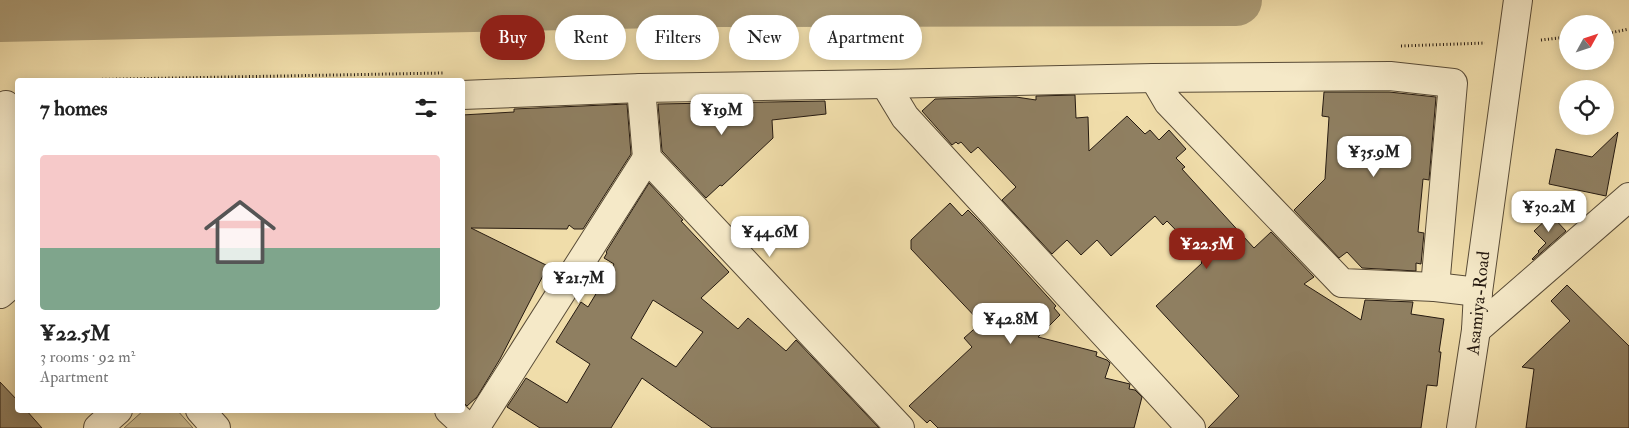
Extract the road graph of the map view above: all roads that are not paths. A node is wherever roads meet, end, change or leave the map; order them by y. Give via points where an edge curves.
1 (1517, 9) edge
2 (1154, 78) junction
3 (885, 84) junction
4 (641, 88) junction
5 (465, 95) edge
6 (8, 105) edge
7 (647, 158) junction
8 (1629, 197) edge
9 (1435, 287) junction
10 (1478, 292) junction
11 (0, 294) edge
12 (1476, 330) junction
13 (115, 413) edge
14 (203, 413) edge
15 (452, 413) edge
16 (98, 428) edge
17 (216, 428) edge
18 (468, 428) edge
19 (475, 428) edge
20 (900, 428) edge
21 (1191, 428) edge
22 (1462, 428) edge

1 - 10 street, Asamiya-Road
2 - 3 street
2 - 9 street via 1168,102 1342,283
2 - 9 street via 1390,76 1453,83
3 - 4 street
3 - 21 street via 905,118
4 - 5 street
4 - 7 street
6 - 11 street via 7,288
7 - 19 street
7 - 20 street
8 - 12 street
9 - 10 street
10 - 12 street, Asamiya-Road
12 - 22 street, Asamiya-Road
13 - 16 street
14 - 17 street
15 - 18 street

